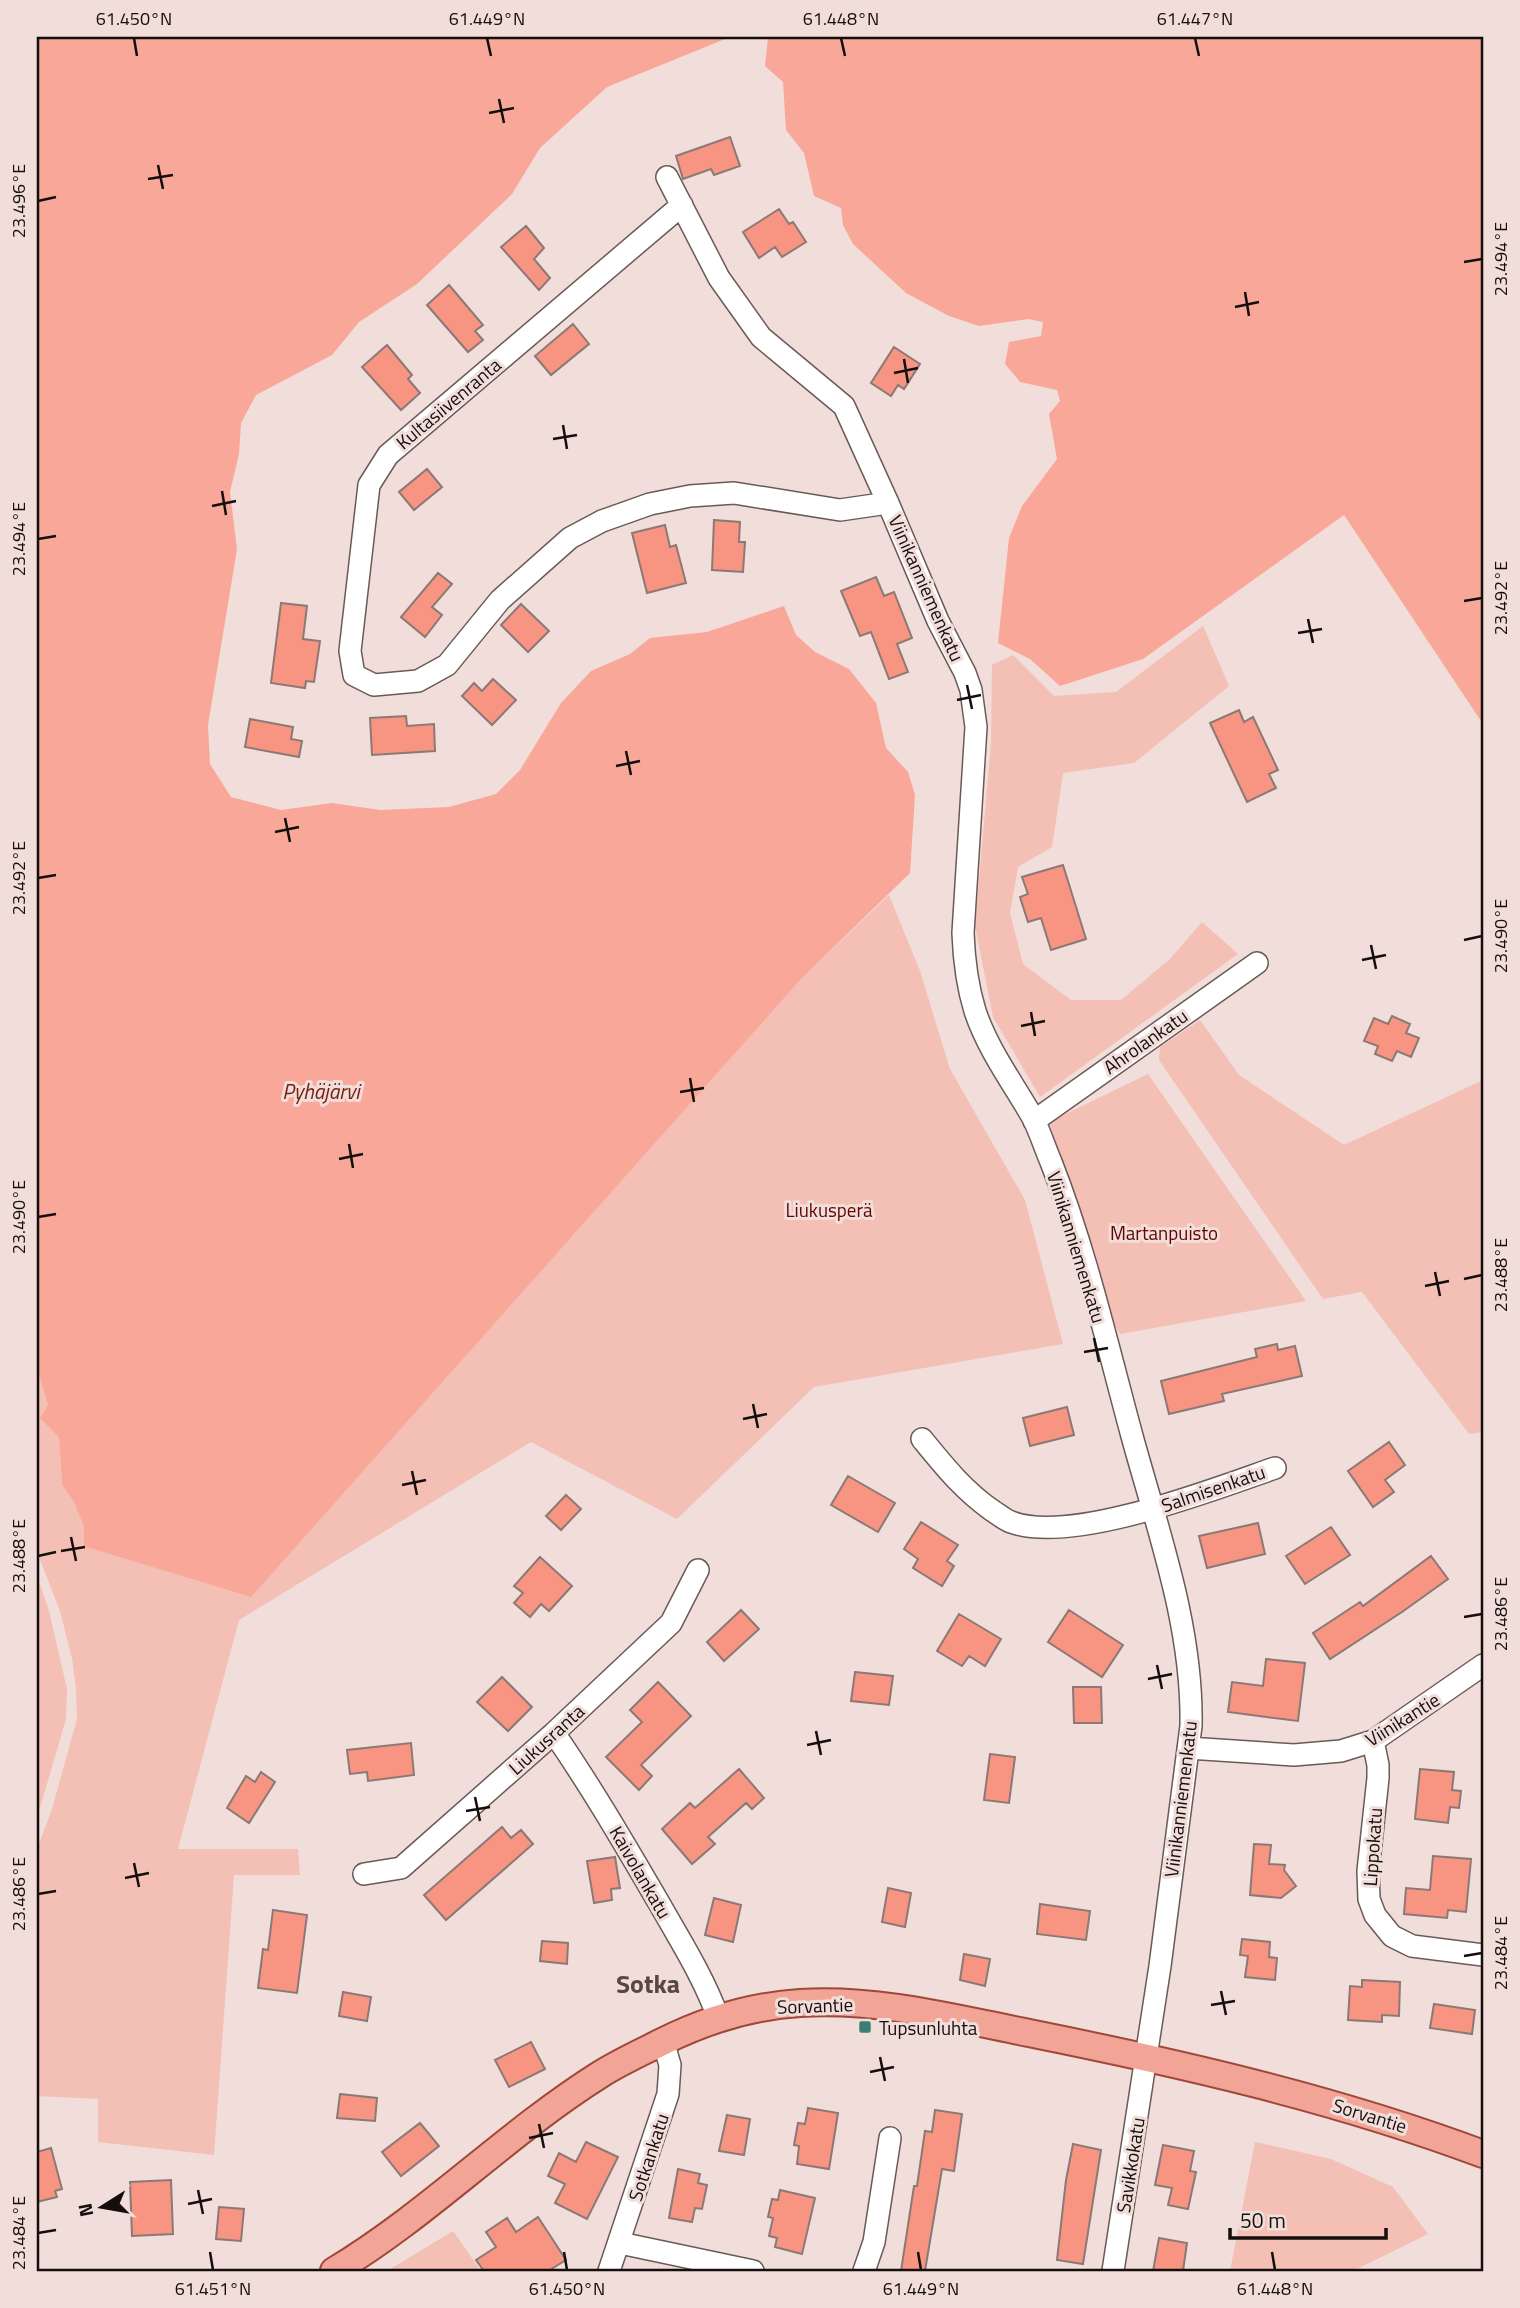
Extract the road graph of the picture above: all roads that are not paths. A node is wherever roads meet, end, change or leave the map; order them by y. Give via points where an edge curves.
1 (667, 177) dead end
2 (682, 205) junction
3 (888, 503) junction
4 (1257, 962) dead end
5 (1034, 1121) junction
6 (922, 1439) dead end
7 (1275, 1468) dead end
8 (1152, 1509) junction
9 (698, 1570) dead end
10 (1483, 1665) edge
11 (554, 1733) junction
12 (1373, 1741) junction
13 (1188, 1748) junction
14 (365, 1874) dead end
15 (1483, 1955) edge
16 (718, 2017) junction
17 (663, 2041) junction
18 (1146, 2058) junction
19 (890, 2138) dead end
20 (1483, 2154) edge
21 (620, 2243) junction
22 (334, 2271) edge
23 (609, 2271) edge
24 (752, 2271) edge
25 (864, 2271) edge
26 (1114, 2271) edge

1 - 2 street, Viinikanniemenkatu
2 - 3 street, Viinikanniemenkatu via 719,278 761,337 844,405
2 - 3 street, Kultasiivenranta via 388,455 369,485 349,651 354,675 374,685 418,681 447,665 500,600 570,538 650,504 734,494 840,510
3 - 5 street, Viinikanniemenkatu via 971,690 976,751 964,966 976,1014
4 - 5 street, Ahrolankatu
5 - 8 street, Viinikanniemenkatu via 1079,1238
6 - 8 street, Salmisenkatu via 953,1478 1010,1522 1068,1527
7 - 8 street, Salmisenkatu
8 - 13 street, Viinikanniemenkatu via 1187,1654 1191,1696
9 - 11 street, Liukusranta via 671,1622
10 - 12 street, Viinikantie
11 - 14 street, Liukusranta via 401,1868
11 - 16 street, Kaivolankatu via 596,1794 707,1986
12 - 13 street, Viinikantie via 1341,1751 1294,1755
12 - 15 street, Lippokatu via 1378,1778 1368,1887 1374,1915 1392,1936 1412,1946
13 - 18 street, Viinikanniemenkatu
16 - 17 main road, Sorvantie
16 - 18 main road, Sorvantie via 800,2003 867,2004
17 - 21 street, Sotkankatu via 670,2065 668,2094
17 - 22 main road, Sorvantie via 554,2106 398,2230
18 - 20 main road, Sorvantie via 1313,2097
18 - 26 street, Savikkokatu
19 - 25 street via 874,2242
21 - 23 street, Sotkankatu
21 - 24 street

